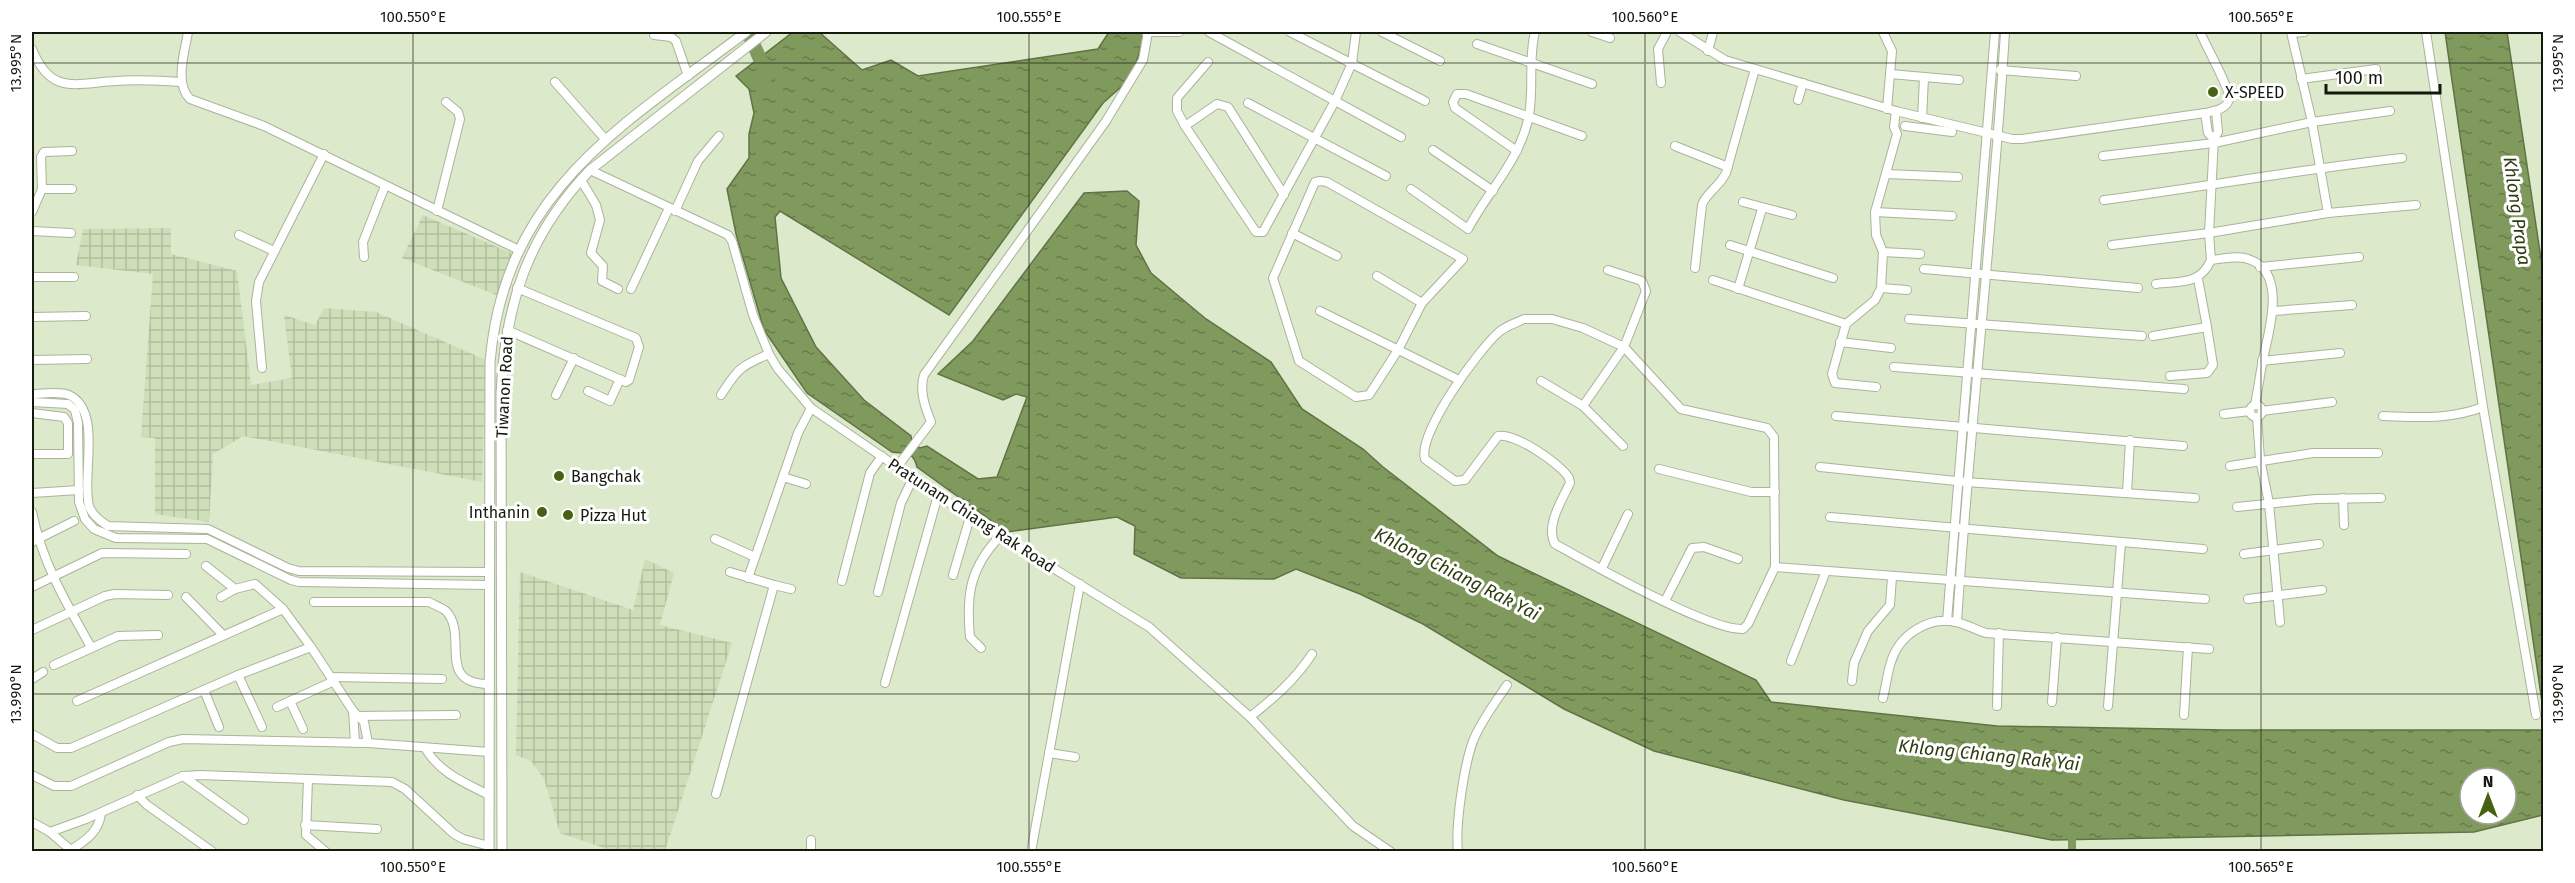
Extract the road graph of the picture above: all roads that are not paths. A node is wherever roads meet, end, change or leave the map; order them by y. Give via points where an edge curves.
1 (188, 32) edge
2 (746, 32) edge
3 (766, 32) edge
4 (1147, 32) edge
5 (1179, 32) edge
6 (1209, 32) edge
7 (1290, 32) edge
8 (1356, 32) edge
9 (1382, 32) edge
10 (1535, 32) edge
11 (1592, 32) edge
12 (1667, 32) edge
13 (1680, 32) edge
14 (1713, 32) edge
15 (1883, 32) edge
16 (1995, 32) edge
17 (2005, 32) edge
18 (2200, 32) edge
19 (2292, 32) edge
20 (2304, 32) edge
21 (2426, 32) edge
22 (654, 35) dead end
23 (1610, 38) dead end
24 (1477, 44) dead end
25 (32, 49) edge
26 (1708, 51) junction
27 (1440, 61) dead end
28 (1531, 61) junction
29 (1208, 62) dead end
30 (1352, 63) junction
31 (1755, 69) junction
32 (1992, 69) junction
33 (2376, 69) dead end
34 (2003, 70) junction
35 (690, 74) junction
36 (1890, 74) junction
37 (2076, 76) dead end
38 (1924, 78) junction
39 (2301, 79) junction
40 (1959, 80) dead end
41 (182, 82) junction
42 (555, 82) dead end
43 (1661, 83) dead end
44 (1592, 84) dead end
45 (1803, 84) junction
46 (1798, 100) dead end
47 (1335, 101) junction
48 (1425, 101) dead end
49 (446, 102) dead end
50 (1248, 103) dead end
51 (1891, 110) junction
52 (2216, 111) junction
53 (2390, 111) dead end
54 (2205, 113) junction
55 (1529, 115) junction
56 (1909, 115) junction
57 (1922, 118) junction
58 (2312, 122) junction
59 (1185, 126) junction
60 (1905, 126) junction
61 (1952, 132) dead end
62 (1986, 133) junction
63 (1897, 134) junction
64 (719, 136) dead end
65 (1581, 136) dead end
66 (1997, 136) junction
67 (1401, 137) dead end
68 (1314, 138) junction
69 (605, 139) junction
70 (2214, 141) junction
71 (1675, 146) dead end
72 (1433, 150) dead end
73 (72, 151) dead end
74 (1517, 151) junction
75 (324, 154) junction
76 (2103, 156) dead end
77 (2402, 158) dead end
78 (1728, 166) junction
79 (2320, 167) junction
80 (590, 170) junction
81 (1886, 174) junction
82 (1386, 176) dead end
83 (1958, 177) dead end
84 (581, 180) junction
85 (385, 186) junction
86 (2212, 186) junction
87 (42, 189) junction
88 (72, 189) dead end
89 (1412, 189) dead end
90 (1493, 191) junction
91 (1284, 195) junction
92 (2104, 200) dead end
93 (1743, 202) dead end
94 (2416, 205) dead end
95 (1762, 209) junction
96 (672, 210) junction
97 (437, 211) junction
98 (32, 212) edge
99 (1875, 212) junction
100 (2328, 213) junction
101 (1792, 215) dead end
102 (1952, 216) dead end
103 (32, 231) edge
104 (71, 233) dead end
105 (1292, 233) junction
106 (2209, 233) junction
107 (239, 235) dead end
108 (1730, 245) dead end
109 (2112, 245) dead end
110 (519, 250) junction
111 (274, 251) junction
112 (1750, 251) junction
113 (1883, 252) junction
114 (1920, 254) dead end
115 (1337, 256) dead end
116 (364, 257) dead end
117 (2359, 257) dead end
118 (2211, 260) junction
119 (2260, 267) junction
120 (1695, 268) dead end
121 (1924, 269) dead end
122 (1608, 270) dead end
123 (1975, 273) junction
124 (1986, 273) junction
125 (1377, 276) dead end
126 (32, 277) edge
127 (74, 277) dead end
128 (1833, 278) dead end
129 (2198, 279) junction
130 (1713, 280) dead end
131 (2156, 284) dead end
132 (517, 288) junction
133 (1881, 288) junction
134 (2138, 288) dead end
135 (618, 289) dead end
136 (631, 289) dead end
137 (1738, 289) junction
138 (1907, 290) dead end
139 (1422, 303) junction
140 (2352, 305) dead end
141 (1320, 311) dead end
142 (2274, 311) junction
143 (86, 316) dead end
144 (32, 317) edge
145 (1909, 319) dead end
146 (1846, 324) junction
147 (1971, 324) junction
148 (1982, 325) junction
149 (2207, 327) junction
150 (507, 330) junction
151 (2142, 336) dead end
152 (2153, 336) dead end
153 (1840, 342) junction
154 (1624, 347) junction
155 (1891, 348) dead end
156 (1398, 350) junction
157 (2340, 353) dead end
158 (769, 354) junction
159 (574, 358) junction
160 (32, 360) edge
161 (87, 360) dead end
162 (2262, 361) junction
163 (1894, 367) dead end
164 (262, 368) dead end
165 (1966, 375) junction
166 (1978, 375) junction
167 (2170, 376) dead end
168 (620, 379) junction
169 (1459, 380) junction
170 (1541, 381) dead end
171 (1876, 387) dead end
172 (2184, 389) dead end
173 (588, 391) dead end
174 (32, 394) edge
175 (721, 394) dead end
176 (556, 395) dead end
177 (32, 402) edge
178 (2332, 402) dead end
179 (1584, 406) junction
180 (2482, 407) junction
181 (811, 408) junction
182 (2252, 408) junction
183 (32, 413) edge
184 (2224, 414) dead end
185 (2260, 414) junction
186 (1836, 416) dead end
187 (2383, 416) dead end
188 (1961, 428) junction
189 (1972, 428) junction
190 (2130, 440) junction
191 (1623, 446) dead end
192 (2183, 446) dead end
193 (2378, 453) dead end
194 (32, 454) edge
195 (882, 456) junction
196 (2260, 459) junction
197 (2230, 466) dead end
198 (897, 467) junction
199 (1820, 467) dead end
200 (1659, 469) dead end
201 (783, 477) junction
202 (913, 478) junction
203 (1956, 481) junction
204 (1966, 482) junction
205 (806, 484) dead end
206 (79, 490) junction
207 (32, 492) edge
208 (1775, 492) junction
209 (2127, 493) junction
210 (938, 495) junction
211 (2195, 498) dead end
212 (2343, 498) junction
213 (2381, 498) dead end
214 (2269, 503) junction
215 (2237, 507) dead end
216 (32, 512) edge
217 (1628, 514) dead end
218 (970, 517) junction
219 (1830, 517) dead end
220 (74, 521) dead end
221 (2344, 525) dead end
222 (1953, 529) junction
223 (1963, 530) junction
224 (1000, 536) junction
225 (715, 539) dead end
226 (34, 540) edge
227 (2121, 543) junction
228 (2319, 544) dead end
229 (2203, 549) dead end
230 (2273, 550) junction
231 (186, 554) dead end
232 (2244, 554) dead end
233 (755, 557) junction
234 (1738, 559) dead end
235 (206, 566) dead end
236 (1775, 567) junction
237 (1602, 568) junction
238 (1822, 571) junction
239 (488, 572) junction
240 (730, 573) dead end
241 (953, 575) dead end
242 (1892, 577) junction
243 (52, 578) junction
244 (748, 578) junction
245 (1950, 580) junction
246 (842, 581) dead end
247 (1960, 581) junction
248 (1080, 584) junction
249 (488, 585) junction
250 (774, 585) junction
251 (32, 587) edge
252 (235, 589) junction
253 (791, 589) dead end
254 (2322, 590) dead end
255 (878, 592) dead end
256 (2116, 592) junction
257 (168, 595) dead end
258 (2278, 595) junction
259 (186, 597) dead end
260 (222, 597) dead end
261 (2205, 599) dead end
262 (1665, 600) junction
263 (2248, 600) dead end
264 (314, 602) dead end
265 (283, 609) junction
266 (71, 612) junction
267 (1947, 621) junction
268 (1957, 622) junction
269 (2280, 622) dead end
270 (32, 630) edge
271 (1998, 633) junction
272 (158, 635) dead end
273 (223, 635) junction
274 (2057, 637) junction
275 (2113, 641) junction
276 (91, 647) junction
277 (311, 647) junction
278 (2188, 647) junction
279 (981, 648) dead end
280 (2209, 649) dead end
281 (1312, 654) dead end
282 (1791, 661) dead end
283 (54, 665) dead end
284 (43, 672) dead end
285 (238, 675) junction
286 (32, 679) edge
287 (333, 679) junction
288 (442, 679) dead end
289 (1852, 681) dead end
290 (885, 683) dead end
291 (489, 684) junction
292 (1507, 685) dead end
293 (204, 690) junction
294 (1883, 698) dead end
295 (77, 701) dead end
296 (290, 701) junction
297 (2052, 702) dead end
298 (1997, 706) dead end
299 (2108, 706) dead end
300 (278, 707) dead end
301 (355, 714) junction
302 (456, 715) dead end
303 (2184, 715) dead end
304 (2536, 715) dead end
305 (1250, 717) junction
306 (219, 727) dead end
307 (262, 727) dead end
308 (303, 729) dead end
309 (32, 734) edge
310 (355, 743) junction
311 (368, 743) junction
312 (425, 747) junction
313 (489, 752) junction
314 (1049, 753) junction
315 (1076, 757) dead end
316 (32, 775) edge
317 (183, 776) junction
318 (308, 779) junction
319 (716, 794) dead end
320 (137, 795) junction
321 (489, 795) junction
322 (101, 813) junction
323 (244, 820) dead end
324 (32, 822) edge
325 (305, 825) junction
326 (378, 829) dead end
327 (50, 832) junction
328 (811, 840) dead end
329 (489, 849) edge
330 (72, 851) edge
331 (213, 852) edge
332 (326, 852) edge
333 (502, 852) edge
334 (811, 852) edge
335 (1031, 852) edge
336 (1391, 852) edge
337 (1458, 852) edge

1 - 41 street
2 - 35 main road, Tiwanon Road
3 - 80 main road, Tiwanon Road
4 - 5 street
4 - 198 street via 1143,60 1106,121 924,375 921,383 931,422
6 - 47 street
7 - 30 street
8 - 30 street
9 - 27 street
10 - 28 street
11 - 23 street
12 - 43 street via 1658,49
13 - 26 street
14 - 26 street
15 - 36 street via 1892,51
16 - 32 street
17 - 34 street
18 - 52 street via 2230,92 2229,100
19 - 20 street
19 - 39 street
21 - 180 street
22 - 35 street via 676,41
24 - 28 street
25 - 41 street via 39,68 49,77 75,85 118,80
26 - 31 street
28 - 44 street
28 - 55 street
29 - 59 street via 1177,98 1177,111
30 - 47 street
30 - 48 street
31 - 45 street
31 - 78 street
32 - 34 street
32 - 62 street
33 - 39 street
34 - 37 street
34 - 66 street
35 - 69 main road, Tiwanon Road
36 - 38 street
36 - 51 street
38 - 40 street
38 - 57 street
39 - 58 street
41 - 75 street via 190,99 264,126
42 - 69 street
45 - 46 street
45 - 51 street
47 - 67 street
47 - 68 street
49 - 97 street via 458,111 460,119
50 - 68 street
51 - 56 street
51 - 63 street
52 - 54 street
52 - 70 street via 2218,132
53 - 58 street
54 - 66 street via 2022,139
54 - 70 street via 2208,133
55 - 65 street
55 - 74 street
55 - 74 street via 1461,93 1453,102 1455,108
56 - 57 street
56 - 60 street
57 - 62 street
58 - 70 street
58 - 79 street
59 - 91 street via 1217,104 1228,107
59 - 91 street via 1256,232 1263,232
60 - 61 street
60 - 63 street
62 - 66 street
62 - 123 street
63 - 81 street
64 - 96 street via 692,171
66 - 124 street
68 - 82 street
68 - 91 street
69 - 110 main road, Tiwanon Road via 555,190
70 - 76 street
70 - 86 street
71 - 78 street
72 - 90 street
73 - 87 street via 44,152
74 - 90 street
75 - 85 street
75 - 111 street
77 - 79 street
78 - 120 street via 1720,184 1702,205
79 - 86 street
79 - 100 street
80 - 84 main road, Tiwanon Road
80 - 96 street, Pratunam Chiang Rak Road
81 - 83 street
81 - 99 street
84 - 132 main road, Tiwanon Road via 546,227
84 - 135 street via 596,204 600,220 591,253 603,266 602,281
85 - 97 street
85 - 116 street via 365,236
86 - 92 street
86 - 106 street
87 - 88 street
87 - 98 street
89 - 90 street via 1468,229
93 - 95 street
94 - 100 street
95 - 101 street
95 - 112 street
96 - 136 street
96 - 158 street, Pratunam Chiang Rak Road via 719,230 732,241 753,315
97 - 110 street
99 - 102 street
99 - 113 street via 1875,235
100 - 106 street
103 - 104 street
105 - 115 street
105 - 139 street via 1315,182 1327,182 1463,259
105 - 156 street via 1272,275 1299,362 1363,398 1369,395
106 - 109 street
106 - 118 street
107 - 111 street
108 - 112 street
110 - 239 main road, Tiwanon Road via 504,286 492,337
111 - 164 street via 259,282 256,302
112 - 128 street
112 - 137 street
113 - 114 street
113 - 133 street
117 - 119 street
118 - 119 street via 2245,257
118 - 129 street
119 - 142 street via 2271,287
121 - 123 street
122 - 154 street via 1642,281 1646,286
123 - 124 street
123 - 147 street
124 - 134 street
124 - 148 street
125 - 139 street
126 - 127 street
129 - 131 street
129 - 149 street
130 - 137 street
132 - 150 main road, Tiwanon Road
132 - 168 street via 636,338 639,347 629,380
133 - 138 street
133 - 146 street via 1875,300
137 - 146 street
139 - 156 street
140 - 142 street
141 - 156 street
142 - 162 street
143 - 144 street
145 - 147 street
146 - 153 street
147 - 148 street
147 - 165 street
148 - 151 street
148 - 166 street
149 - 152 street
149 - 167 street via 2211,370
150 - 159 street
150 - 333 main road, Tiwanon Road via 501,394
153 - 155 street
153 - 171 street via 1832,380
154 - 169 street via 1552,319 1524,319 1501,330
154 - 179 street
154 - 208 street via 1681,409 1772,432
156 - 169 street
157 - 162 street
158 - 175 street via 743,365
158 - 181 street, Pratunam Chiang Rak Road
159 - 168 street
159 - 176 street
160 - 161 street
162 - 182 street
163 - 165 street
165 - 166 street
165 - 188 street
166 - 172 street
166 - 189 street
168 - 173 street via 610,401
169 - 237 street via 1424,446 1425,459 1460,481 1465,480 1498,436 1508,436 1535,449 1570,483 1551,537 1555,544
170 - 179 street
174 - 239 street via 65,394 82,405 87,420 89,506 108,526 208,529 299,571
177 - 206 street via 68,404 75,410
178 - 185 street
179 - 191 street
180 - 187 street via 2439,418
180 - 304 street
181 - 195 street, Pratunam Chiang Rak Road
181 - 201 street
182 - 184 street
182 - 185 street via 2259,406
183 - 194 street via 64,417 68,423 68,454
185 - 196 street
186 - 188 street
188 - 189 street
188 - 203 street
189 - 190 street
189 - 204 street
190 - 192 street
190 - 209 street
193 - 196 street via 2313,453
195 - 198 street, Pratunam Chiang Rak Road
195 - 246 street via 870,473
196 - 197 street
196 - 214 street
198 - 202 street, Pratunam Chiang Rak Road
199 - 203 street
200 - 208 street via 1750,492
201 - 205 street
201 - 233 street
202 - 210 street, Pratunam Chiang Rak Road
202 - 255 street via 901,503
203 - 204 street
203 - 222 street
204 - 209 street
204 - 223 street
206 - 207 street
206 - 249 street via 85,519 101,534 116,538 207,539 291,580
208 - 236 street
209 - 211 street
210 - 218 street, Pratunam Chiang Rak Road
210 - 290 street
212 - 213 street
212 - 214 street
212 - 221 street
214 - 215 street
214 - 230 street
216 - 226 street
217 - 237 street
218 - 224 street, Pratunam Chiang Rak Road
218 - 241 street
219 - 222 street
220 - 226 street
222 - 223 street
222 - 245 street
223 - 227 street
223 - 247 street
224 - 248 street, Pratunam Chiang Rak Road
224 - 279 street via 983,557 969,591 970,637
225 - 233 street
226 - 243 street
227 - 229 street
227 - 256 street
228 - 230 street
230 - 232 street
230 - 258 street
231 - 243 street via 102,553
233 - 244 street
234 - 262 street via 1704,547 1692,548
235 - 252 street
236 - 238 street
236 - 262 street via 1743,629 1734,630
237 - 262 street
238 - 242 street
238 - 282 street
239 - 249 main road, Tiwanon Road
240 - 244 street
242 - 245 street
242 - 289 street via 1890,604 1868,631 1854,663
243 - 251 street
243 - 266 street
244 - 250 street
245 - 247 street
245 - 267 street
247 - 256 street
247 - 268 street
248 - 305 street, Pratunam Chiang Rak Road via 1149,627
248 - 314 street
249 - 291 main road, Tiwanon Road
250 - 253 street
250 - 319 street
252 - 260 street
252 - 265 street via 255,584
254 - 258 street
256 - 261 street
256 - 275 street
257 - 266 street via 115,594
258 - 263 street
258 - 269 street
259 - 273 street
264 - 291 street via 429,602 440,607 453,624 460,674 472,682
265 - 273 street
265 - 277 street
266 - 270 street
266 - 276 street
267 - 268 street
267 - 294 street via 1926,623 1900,645 1891,660
268 - 271 street via 1978,631
271 - 274 street
271 - 298 street
272 - 276 street via 127,634
273 - 295 street
274 - 275 street
274 - 297 street
275 - 278 street
275 - 299 street
276 - 283 street
277 - 285 street
277 - 287 street
278 - 280 street
278 - 303 street
281 - 305 street via 1284,690
284 - 286 street
285 - 293 street
285 - 307 street
287 - 288 street
287 - 296 street
287 - 301 street
291 - 313 main road, Tiwanon Road
292 - 337 street via 1472,744 1458,820
293 - 306 street
293 - 309 street via 71,748 57,747
296 - 300 street
296 - 308 street
301 - 302 street
301 - 310 street
301 - 311 street via 364,722
305 - 336 street, Pratunam Chiang Rak Road via 1353,826
310 - 311 street
310 - 316 street via 183,739 71,786 54,786
311 - 312 street
312 - 313 street
312 - 321 street via 433,762 447,774
313 - 321 main road, Tiwanon Road
314 - 315 street
314 - 335 street
317 - 318 street
317 - 320 street
317 - 323 street
318 - 325 street
318 - 329 street via 399,784 454,834
320 - 322 street
320 - 331 street
321 - 329 main road, Tiwanon Road
322 - 327 street
322 - 330 street via 99,827
324 - 327 street
325 - 326 street
325 - 332 street via 308,839
327 - 330 street
328 - 334 street

